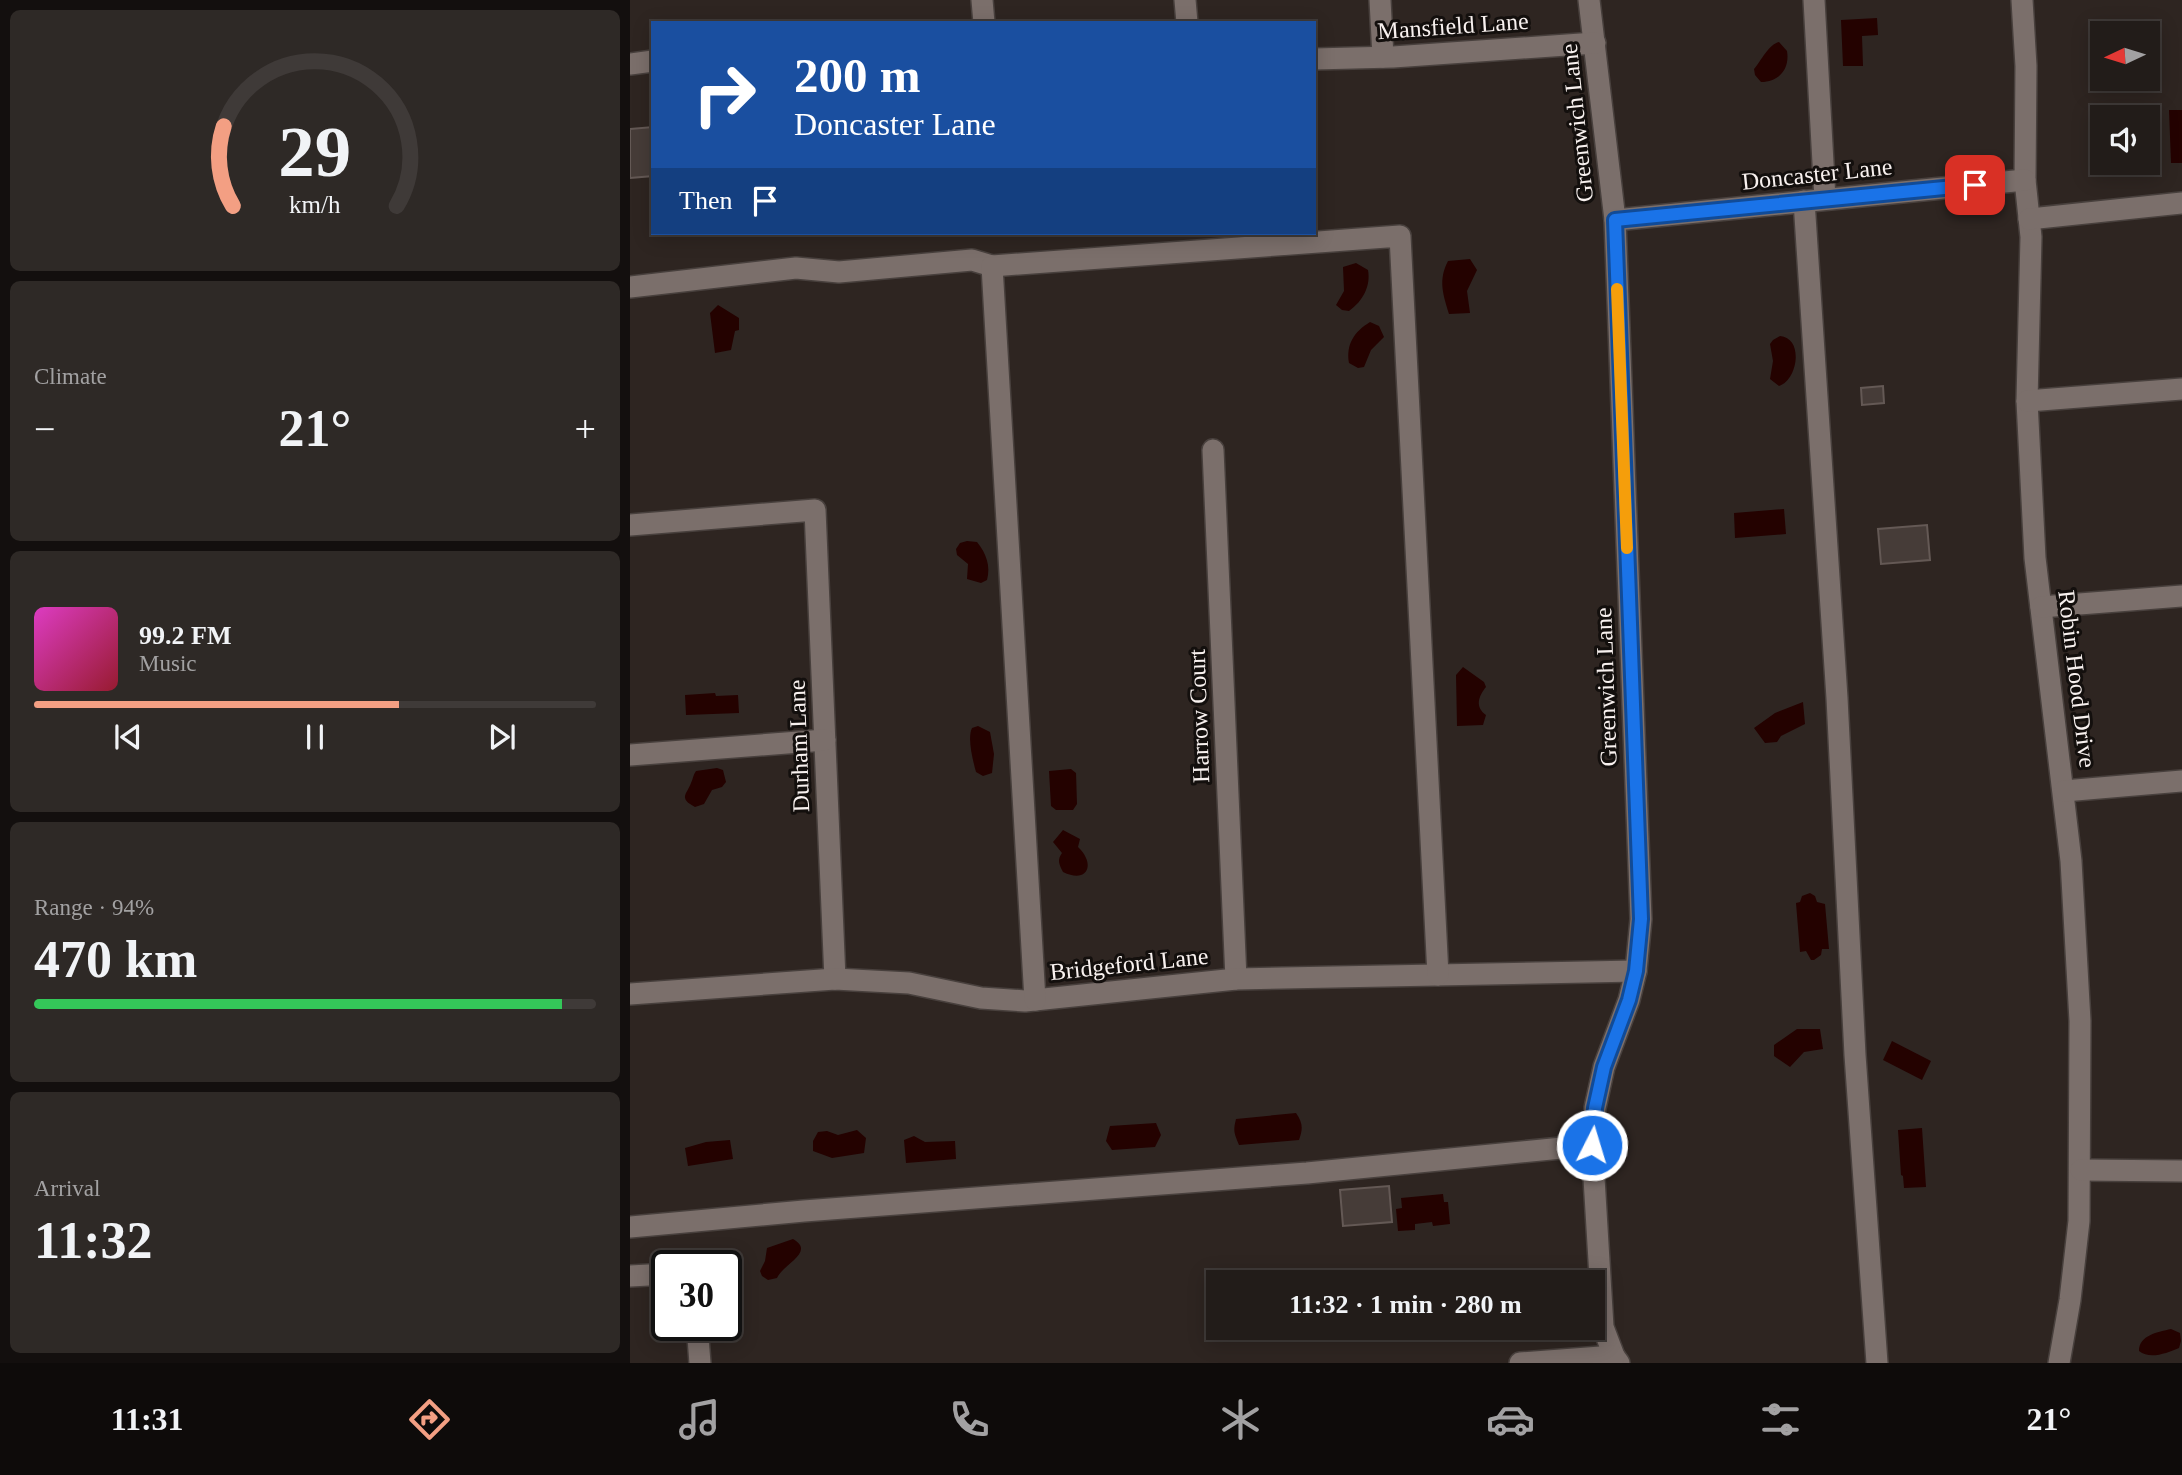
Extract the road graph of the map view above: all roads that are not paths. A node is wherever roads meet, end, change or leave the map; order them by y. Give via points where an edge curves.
1 (982, 0) edge
2 (1185, 0) edge
3 (1380, 0) edge
4 (1590, 0) edge
5 (1814, 0) edge
6 (2022, 0) edge
7 (984, 21) edge
8 (1187, 21) edge
9 (1595, 43) junction
10 (1384, 57) junction
11 (1316, 59) edge
12 (651, 61) edge
13 (630, 64) edge
14 (2025, 180) junction
15 (1814, 200) junction
16 (2182, 203) edge
17 (2029, 219) junction
18 (1615, 220) junction
19 (992, 266) junction
20 (630, 287) edge
21 (2182, 389) edge
22 (2026, 401) junction
23 (1213, 450) dead end
24 (630, 525) edge
25 (2182, 596) edge
26 (2042, 607) junction
27 (825, 740) junction
28 (630, 755) edge
29 (2182, 781) edge
30 (2064, 791) junction
31 (1636, 971) junction
32 (1438, 975) junction
33 (835, 979) junction
34 (1236, 979) junction
35 (630, 994) edge
36 (1035, 1000) junction
37 (1592, 1145) junction
38 (2081, 1170) junction
39 (2182, 1171) edge
40 (630, 1227) edge
41 (651, 1275) edge
42 (630, 1276) edge
43 (698, 1341) edge
44 (1617, 1360) edge
45 (700, 1363) edge
46 (1520, 1363) edge
47 (1877, 1363) edge
48 (2059, 1363) edge

1 - 7 street
2 - 8 street
3 - 10 street
4 - 9 street, Greenwich Lane
5 - 15 street
6 - 14 street, Robin Hood Drive
9 - 10 street, Mansfield Lane
9 - 18 street, Greenwich Lane
10 - 11 street, Mansfield Lane
12 - 13 street
14 - 15 street, Doncaster Lane
14 - 17 street, Robin Hood Drive
15 - 18 street, Doncaster Lane
15 - 47 street via 1855,1055
16 - 17 street
17 - 22 street, Robin Hood Drive
18 - 31 street, Greenwich Lane via 1641,919
19 - 20 street via 972,260 839,272 796,268
19 - 32 street via 1399,236
19 - 36 street
21 - 22 street
22 - 26 street, Robin Hood Drive
23 - 34 street, Harrow Court
24 - 27 street, Durham Lane via 815,510
25 - 26 street
26 - 30 street, Robin Hood Drive
27 - 28 street
27 - 33 street, Durham Lane
29 - 30 street
30 - 38 street, Robin Hood Drive via 2080,1021
31 - 32 street, Bridgeford Lane
31 - 37 street, Greenwich Lane via 1604,1067
32 - 34 street, Bridgeford Lane
33 - 35 street, Bridgeford Lane
33 - 36 street, Bridgeford Lane via 909,983 981,998
34 - 36 street, Bridgeford Lane
37 - 40 street via 1307,1173
37 - 44 street, Greenwich Lane via 1603,1327
38 - 39 street
38 - 48 street, Robin Hood Drive via 2078,1234
41 - 42 street
43 - 45 street
44 - 46 street

